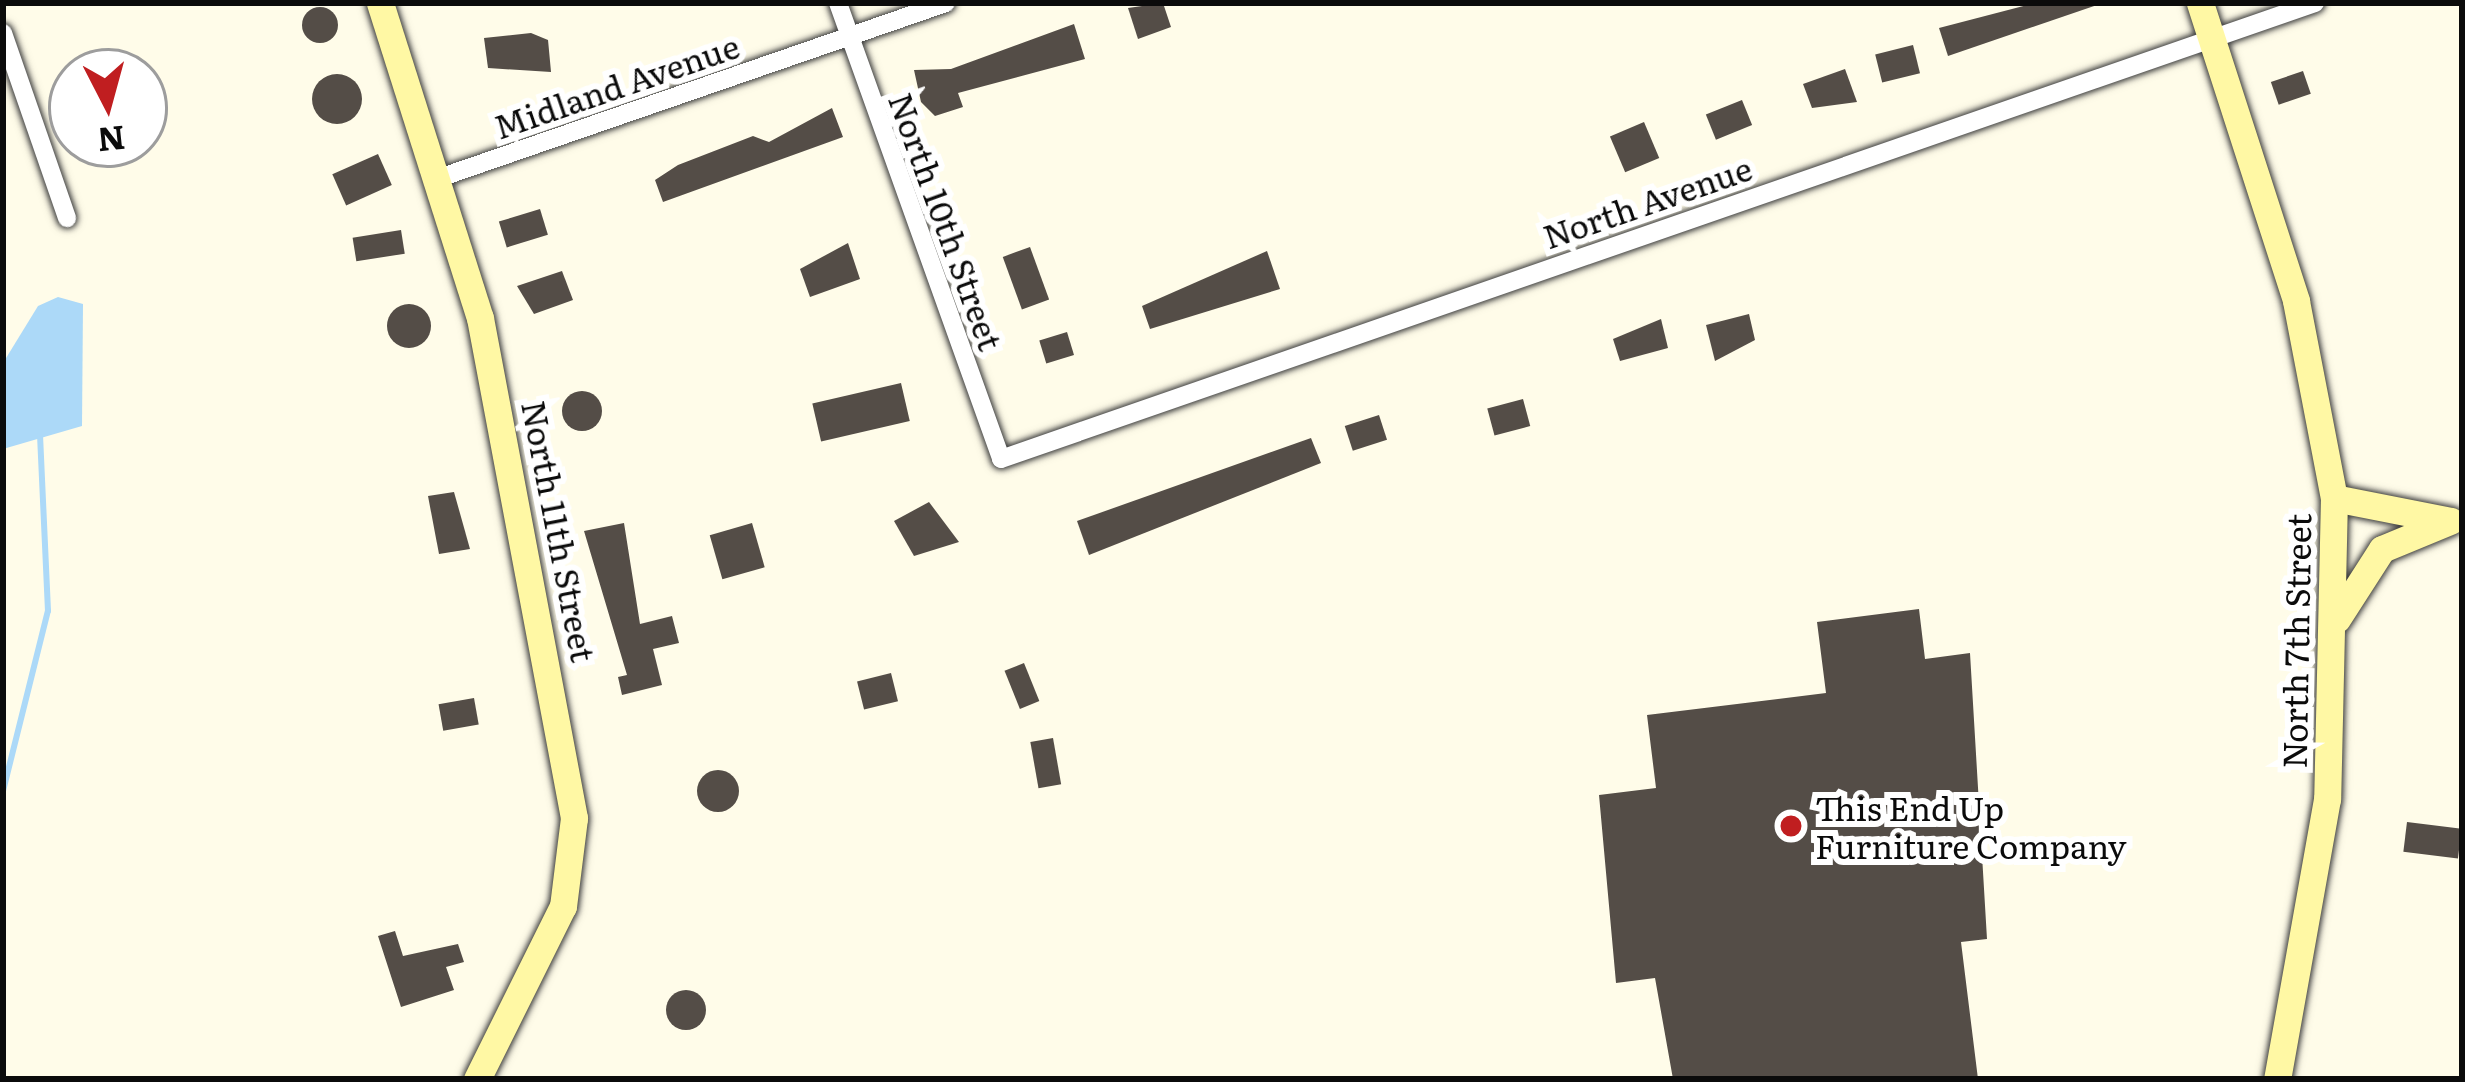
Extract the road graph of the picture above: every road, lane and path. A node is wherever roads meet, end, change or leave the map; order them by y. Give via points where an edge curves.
1 (380, 3) edge
2 (838, 3) edge
3 (946, 3) edge
4 (2200, 3) edge
5 (2315, 3) edge
6 (3, 33) edge
7 (850, 37) junction
8 (2212, 39) junction
9 (442, 177) junction
10 (67, 218) dead end
11 (1000, 459) joint
12 (2334, 497) junction
13 (2456, 522) edge
14 (2337, 619) junction
15 (480, 1074) edge
16 (2277, 1079) edge

1 - 9 street, North 11th Street
2 - 7 street, North 10th Street
3 - 7 street, Midland Avenue
4 - 8 street, North 7th Street
5 - 8 street, North Avenue
6 - 10 street
7 - 9 street, Midland Avenue
7 - 11 street, North 10th Street
8 - 11 street, North Avenue
8 - 12 street, North 7th Street via 2296,301
9 - 15 street, North 11th Street via 480,318 574,818 554,928
12 - 13 street
12 - 14 street, North 7th Street
13 - 14 street via 2382,549
14 - 16 street, North 7th Street via 2326,799

